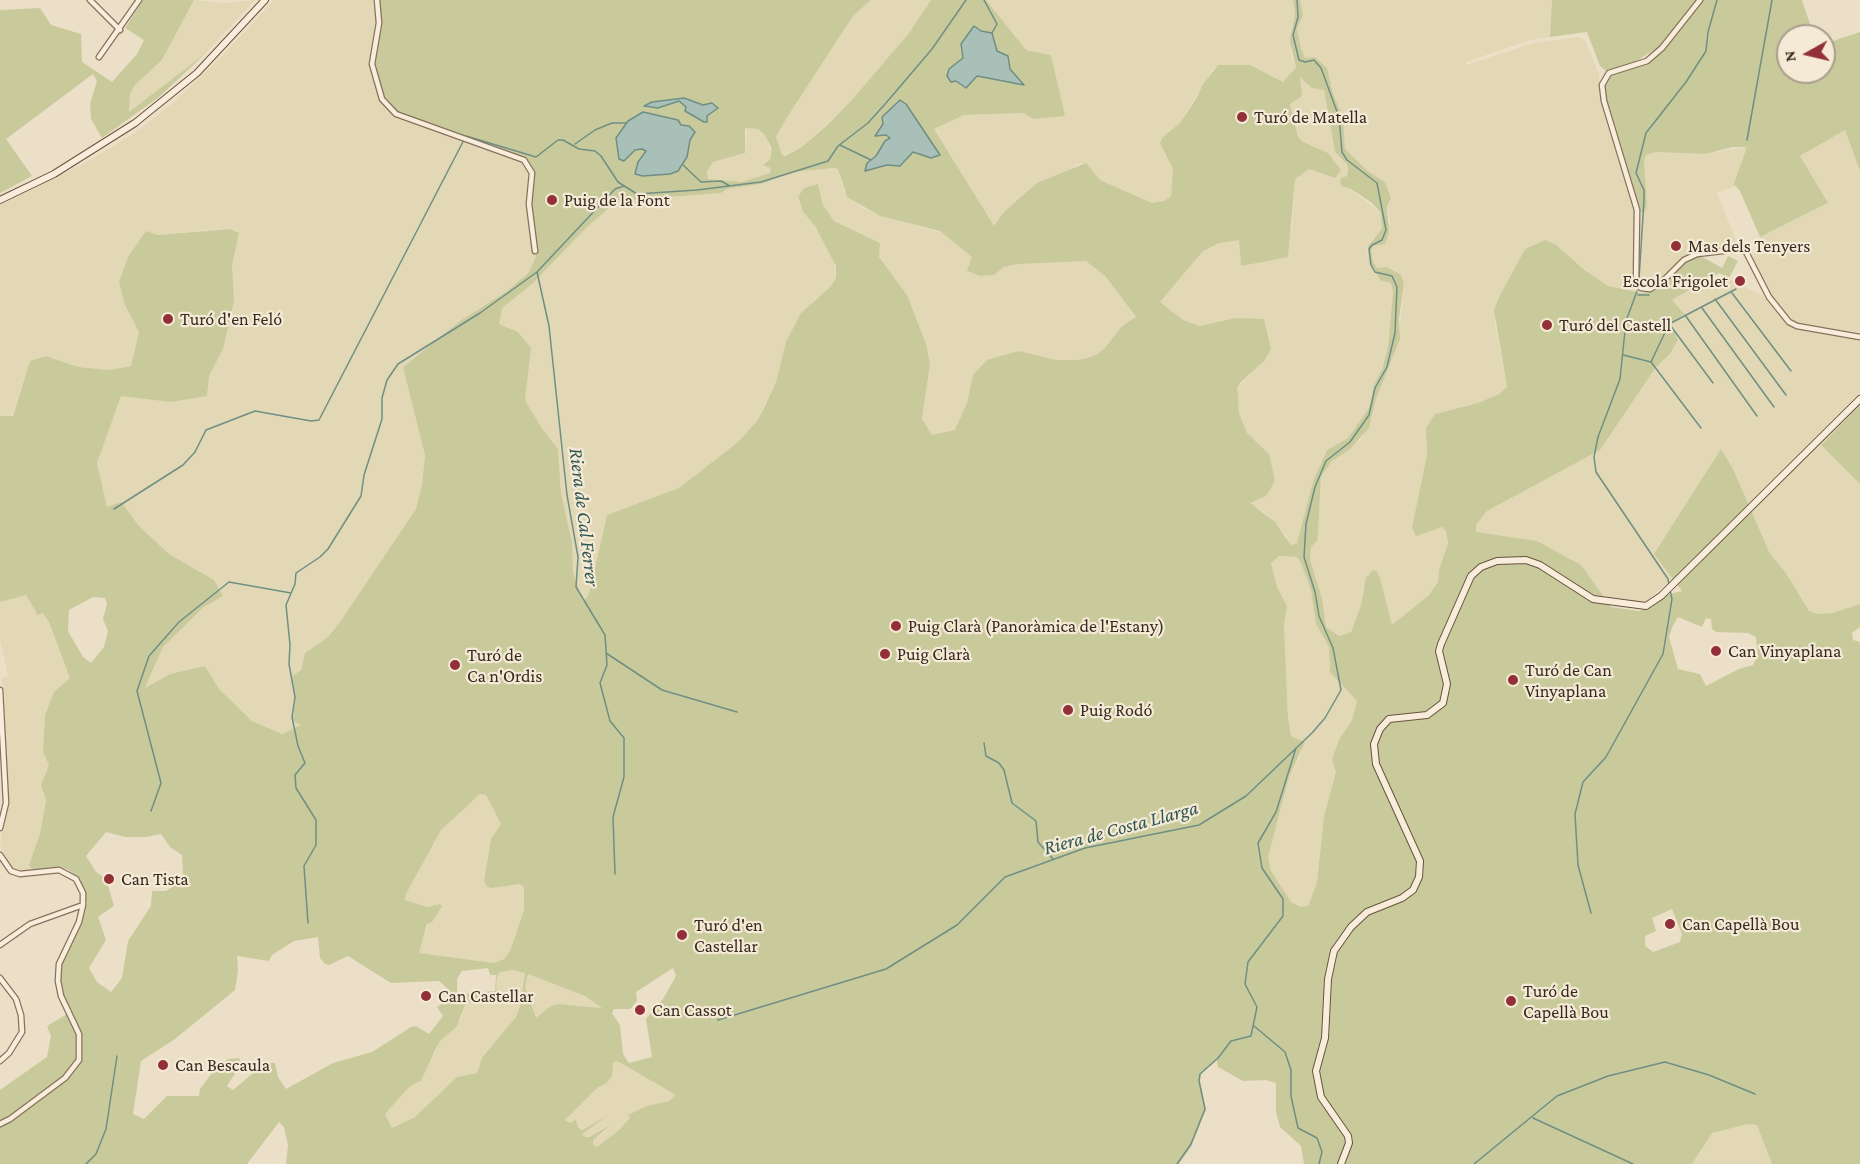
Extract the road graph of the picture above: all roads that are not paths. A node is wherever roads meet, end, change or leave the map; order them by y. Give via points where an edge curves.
1 (90, 0) edge
2 (139, 0) edge
3 (265, 0) edge
4 (377, 0) edge
5 (1700, 0) edge
6 (120, 30) junction
7 (99, 57) dead end
8 (0, 200) edge
9 (535, 251) dead end
10 (1860, 337) edge
11 (1860, 399) edge
12 (0, 690) edge
13 (2, 770) edge
14 (0, 828) edge
15 (0, 855) edge
16 (83, 905) junction
17 (0, 945) edge
18 (0, 978) edge
19 (0, 1061) edge
20 (0, 1124) edge
21 (1341, 1164) edge

1 - 6 street
2 - 6 street
3 - 8 main road via 197,73 135,123 70,165
4 - 9 street via 379,23 372,64 382,99 396,114 524,160 532,173 529,204
5 - 10 street via 1662,48 1647,61 1609,73 1602,85 1637,210 1636,282 1641,288 1656,287 1684,260 1697,254 1739,249 1746,252 1769,297 1789,322
6 - 7 street
11 - 21 main road via 1661,596 1646,606 1593,599 1526,560 1497,561 1471,576 1441,644 1447,684 1443,703 1427,715 1389,719 1374,744 1376,764 1420,861 1419,877 1413,890 1402,898 1367,912 1334,951 1324,1038 1316,1071 1321,1097 1348,1136
12 - 13 street
13 - 14 street via 6,803
15 - 16 street via 11,871 20,874 59,870 76,879 83,893
16 - 17 street via 30,924
16 - 20 street via 59,964 58,981 79,1034 79,1060 65,1078
18 - 19 street via 16,999 22,1032

